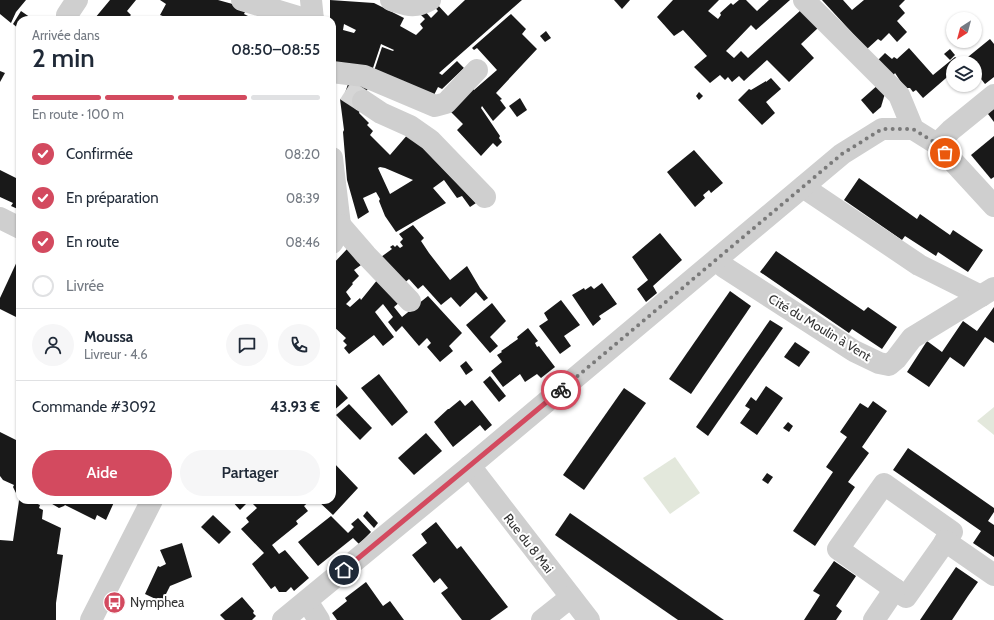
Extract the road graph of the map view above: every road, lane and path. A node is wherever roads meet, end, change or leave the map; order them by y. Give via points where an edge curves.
1 (242, 0) edge
2 (391, 0) edge
3 (430, 0) edge
4 (804, 0) edge
5 (298, 16) edge
6 (477, 70) dead end
7 (336, 72) edge
8 (347, 90) tunnel mouth
9 (994, 94) edge
10 (913, 129) junction
11 (937, 144) junction
12 (803, 187) junction
13 (485, 197) dead end
14 (994, 206) edge
15 (0, 218) edge
16 (16, 226) edge
17 (336, 234) edge
18 (717, 259) junction
19 (987, 292) edge
20 (410, 301) dead end
21 (470, 466) junction
22 (150, 504) edge
23 (945, 541) junction
24 (994, 575) edge
25 (895, 588) junction
26 (571, 597) junction
27 (307, 601) junction
28 (91, 620) edge
29 (284, 620) edge
30 (319, 620) edge
31 (542, 620) edge
32 (589, 620) edge
33 (874, 620) edge

1 - 5 street
2 - 3 street via 412,6
4 - 10 street via 899,95
6 - 7 street via 446,103 436,106 364,76
8 - 13 street via 381,114 410,126 425,136
9 - 11 street
10 - 11 street
10 - 12 street via 882,129 842,154
11 - 14 street
12 - 18 street
12 - 19 street, Cité du Moulin à Vent via 919,265
15 - 16 street
17 - 20 street via 366,256
18 - 19 street, Cité du Moulin à Vent via 731,271 854,351 889,365 912,338
18 - 21 street
21 - 26 street, Rue du 8 Mai
21 - 27 street
22 - 28 street
23 - 24 street
23 - 25 street via 906,597
23 - 25 street via 952,532 884,484 838,549
25 - 33 street
26 - 31 street
26 - 32 street, Rue du 8 Mai
27 - 29 street
27 - 30 street

